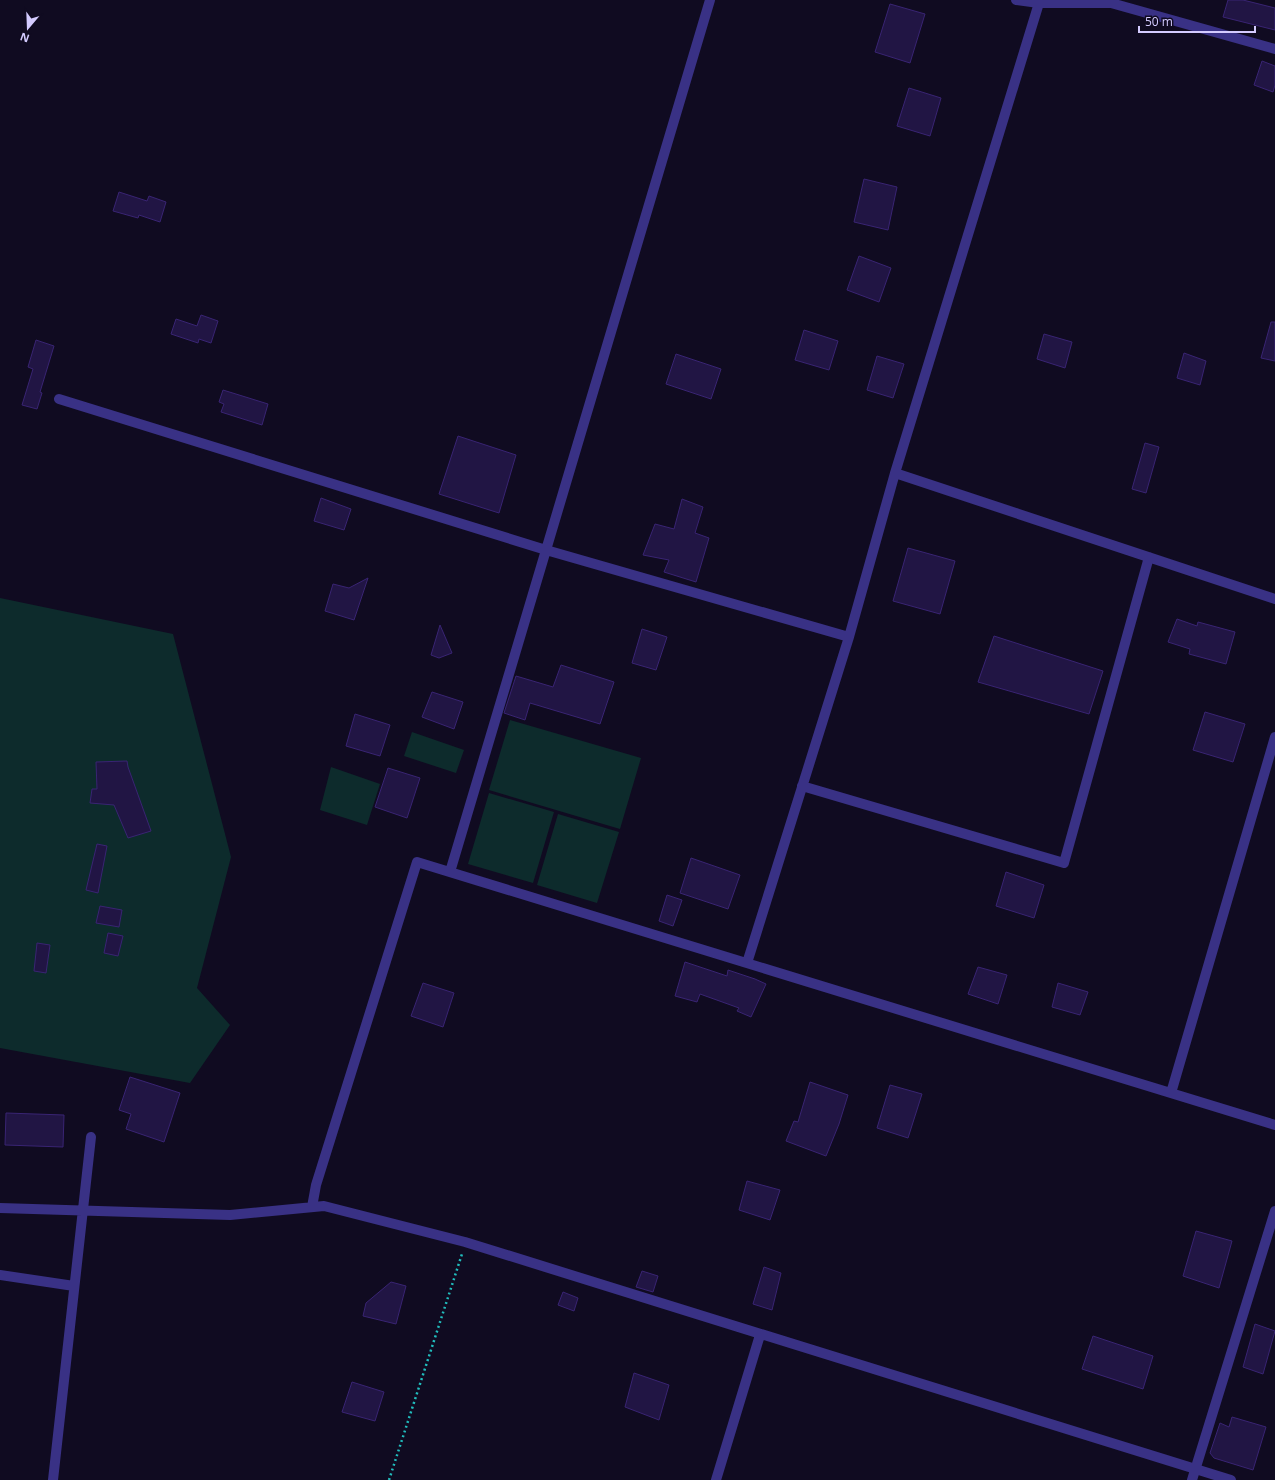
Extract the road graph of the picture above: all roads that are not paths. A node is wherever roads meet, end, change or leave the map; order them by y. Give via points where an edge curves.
1 (710, 0) edge
2 (1016, 0) edge
3 (1039, 3) junction
4 (1275, 49) edge
5 (59, 399) dead end
6 (895, 473) junction
7 (546, 550) junction
8 (1149, 557) junction
9 (1275, 599) edge
10 (849, 637) junction
11 (1275, 737) edge
12 (802, 786) junction
13 (450, 872) junction
14 (747, 963) junction
15 (1171, 1093) junction
16 (1275, 1125) edge
17 (91, 1137) dead end
18 (312, 1207) junction
19 (0, 1208) edge
20 (82, 1211) junction
21 (1275, 1212) edge
22 (0, 1275) edge
23 (74, 1286) junction
24 (760, 1335) junction
25 (1195, 1469) junction
26 (53, 1480) edge
27 (716, 1480) edge
28 (1192, 1480) edge
29 (1231, 1480) edge

1 - 7 street
2 - 3 street
3 - 4 street via 1111,3
3 - 6 street
5 - 7 street
6 - 8 street
6 - 10 street
7 - 10 street
7 - 13 street
8 - 9 street
8 - 12 street via 1064,863
10 - 12 street
11 - 15 street
12 - 14 street
13 - 14 street
13 - 18 street via 417,862 316,1185
14 - 15 street
15 - 16 street
17 - 20 street
18 - 20 street via 230,1216
18 - 24 street via 324,1206 465,1242
19 - 20 street
20 - 23 street
21 - 25 street
22 - 23 street
23 - 26 street
24 - 25 street
24 - 27 street
25 - 28 street
25 - 29 street

